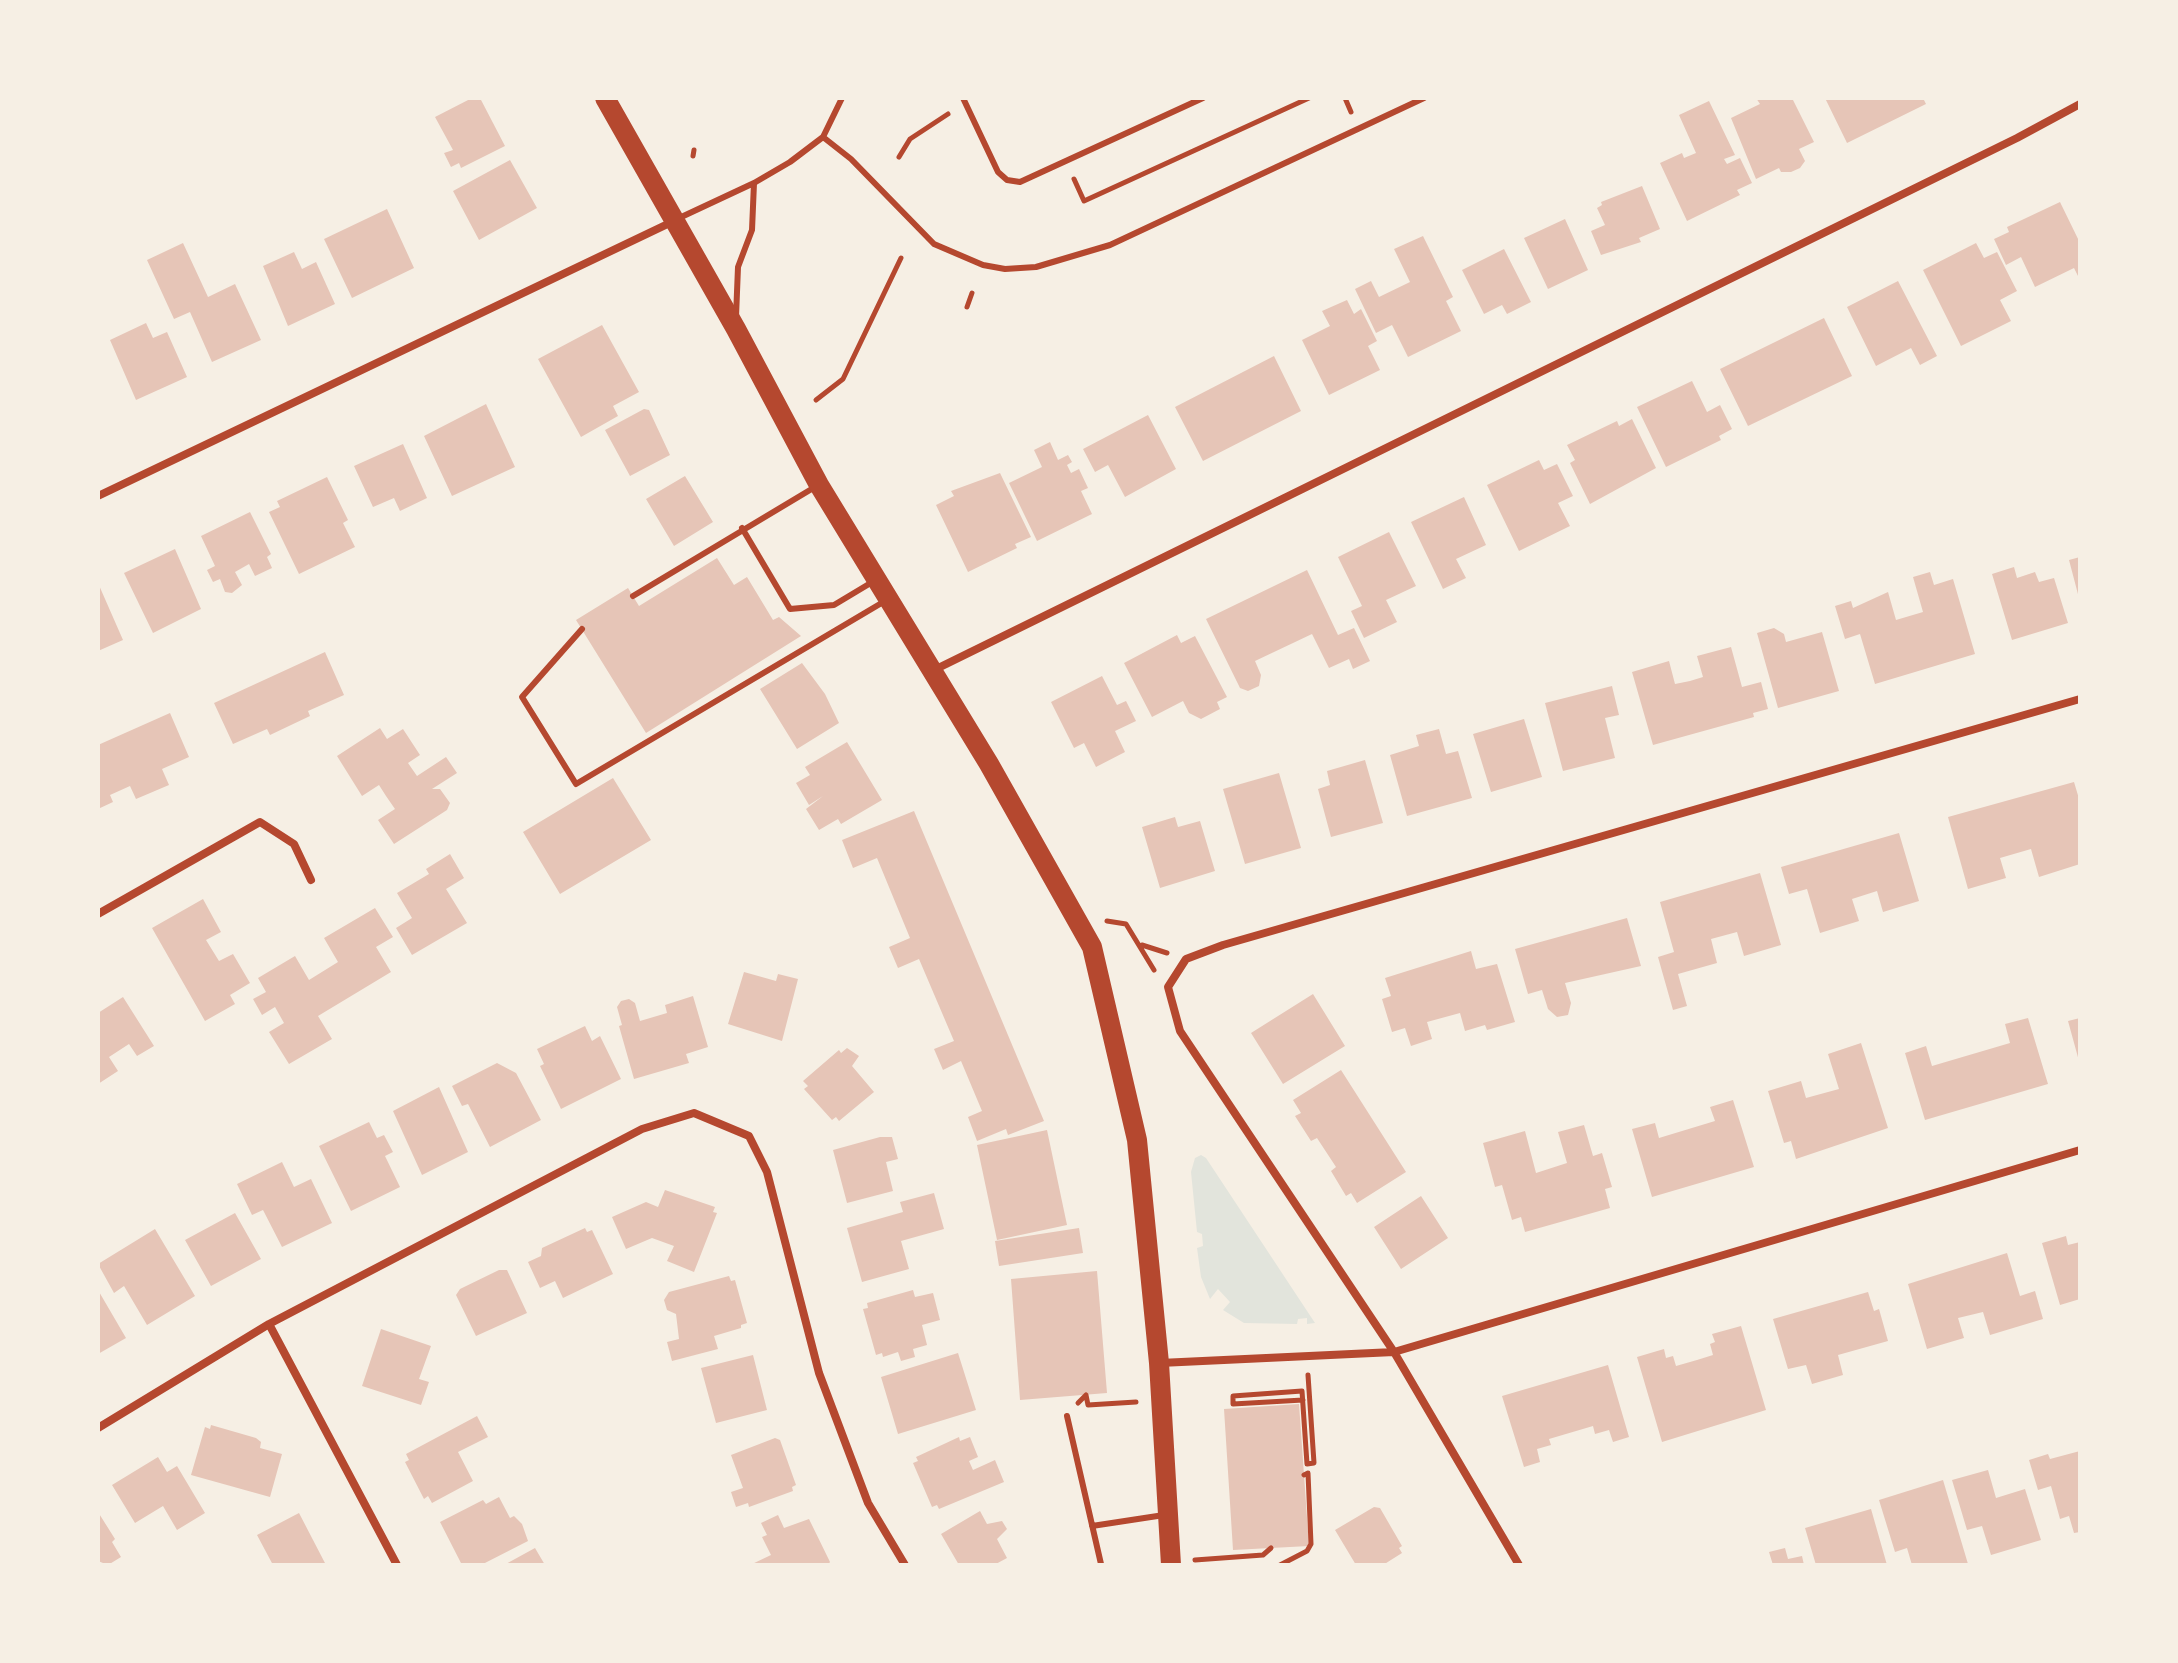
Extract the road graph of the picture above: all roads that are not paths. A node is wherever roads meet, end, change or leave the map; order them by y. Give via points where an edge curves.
1 (605, 98) edge
2 (842, 98) edge
3 (1203, 98) edge
4 (1424, 98) edge
5 (965, 101) edge
6 (2080, 104) edge
7 (823, 137) junction
8 (754, 183) junction
9 (674, 221) junction
10 (736, 329) junction
11 (819, 485) junction
12 (98, 496) edge
13 (742, 528) junction
14 (876, 580) junction
15 (633, 596) dead end
16 (888, 600) junction
17 (582, 629) dead end
18 (932, 671) junction
19 (2080, 699) edge
20 (311, 880) dead end
21 (98, 914) edge
22 (2080, 1150) edge
23 (269, 1324) junction
24 (1394, 1352) junction
25 (1159, 1363) junction
26 (1067, 1416) dead end
27 (98, 1428) edge
28 (1167, 1515) junction
29 (1092, 1526) junction
30 (1101, 1564) edge
31 (397, 1565) edge
32 (905, 1565) edge
33 (1171, 1565) edge
34 (1519, 1565) edge

1 - 9 main road
2 - 7 lane
3 - 5 lane via 1020,182 998,172
4 - 7 lane via 1110,245 1036,267 983,265 934,244
6 - 18 street
7 - 8 lane
8 - 9 lane
8 - 10 lane via 752,230 738,267
9 - 10 main road
9 - 12 street
10 - 11 main road
11 - 13 lane
11 - 14 main road
13 - 14 lane via 790,609 834,605
13 - 15 lane
14 - 16 main road
16 - 17 lane via 576,784 522,697
16 - 18 main road
18 - 25 main road via 1092,947 1137,1140
19 - 24 street via 1186,959 1168,987 1180,1031
20 - 21 street via 294,844 260,822
22 - 24 street
23 - 27 street
23 - 31 street
23 - 32 street via 642,1129 694,1113 749,1136 767,1172 819,1373 868,1503
24 - 25 street
24 - 34 street
25 - 28 main road
26 - 29 lane
28 - 29 lane
28 - 33 main road
29 - 30 lane

